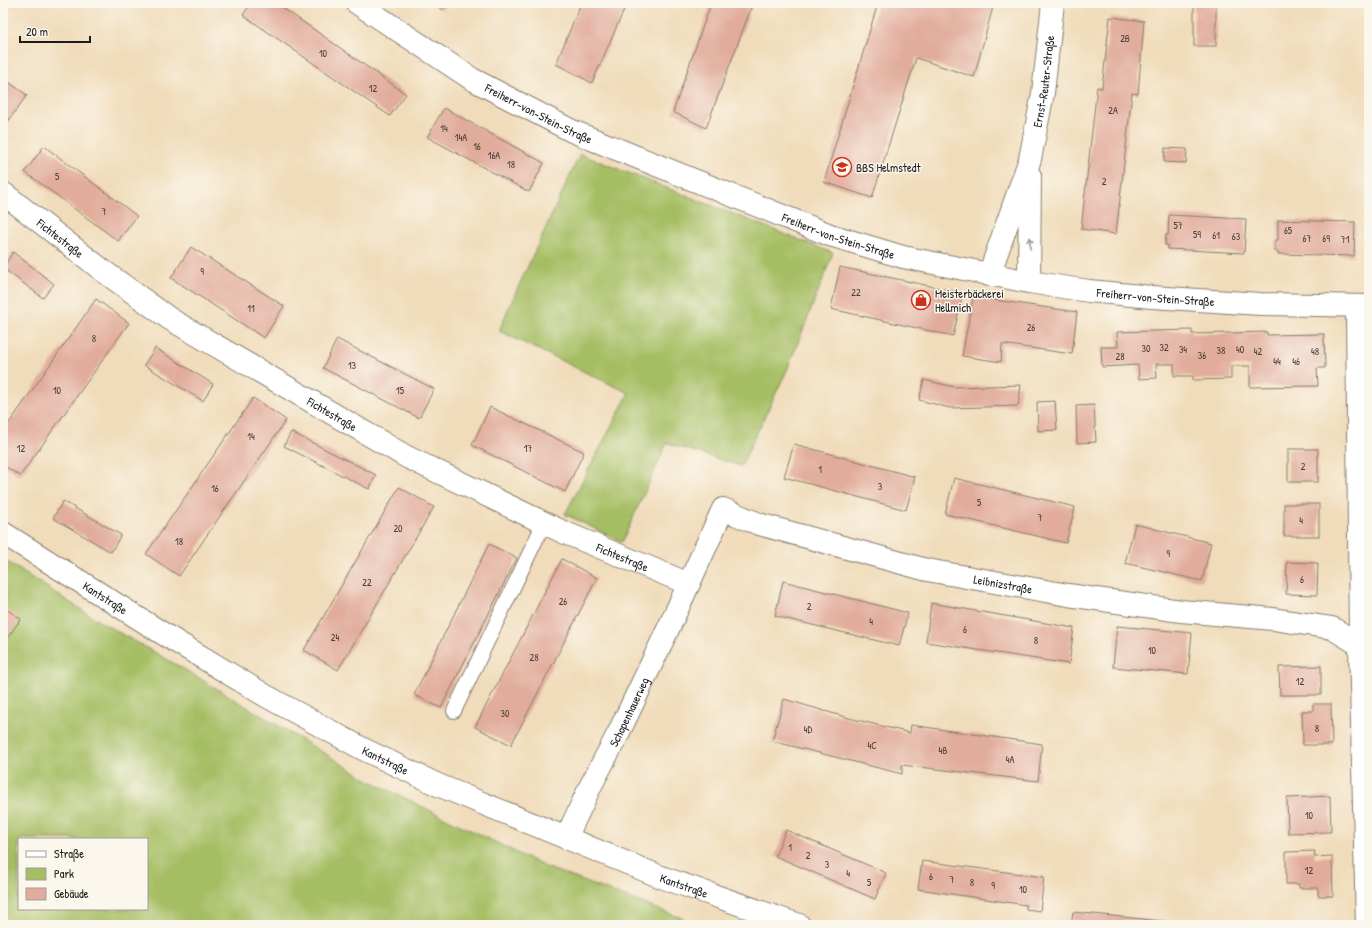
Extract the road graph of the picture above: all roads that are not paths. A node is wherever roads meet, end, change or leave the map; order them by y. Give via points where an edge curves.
1 (357, 3) edge
2 (1053, 3) edge
3 (1030, 159) junction
4 (3, 193) edge
5 (989, 275) junction
6 (1029, 282) junction
7 (1363, 306) edge
8 (544, 523) junction
9 (3, 533) edge
10 (689, 584) junction
11 (1364, 644) edge
12 (454, 711) dead end
13 (566, 838) junction
14 (1367, 875) edge
15 (799, 925) edge
16 (1367, 925) edge

1 - 5 street, Freiherr-von-Stein-Straße via 472,79 572,131 830,236 903,257
2 - 3 street, Ernst-Reuter-Straße via 1043,93
3 - 5 street, Ernst-Reuter-Straße
6 -> 3 street, Ernst-Reuter-Straße
4 - 8 street, Fichtestraße via 170,319 407,457
5 - 6 street, Freiherr-von-Stein-Straße
6 - 7 street, Freiherr-von-Stein-Straße via 1152,297 1260,304
7 - 11 street
8 - 10 street, Fichtestraße
8 - 12 lane
9 - 13 street, Kantstraße via 266,696 363,749 438,785
10 - 11 street, Leibnizstraße via 723,509 759,524 927,570 1083,597 1332,628
10 - 13 street, Schopenhauerweg
11 - 14 street
13 - 15 street, Kantstraße via 661,877
14 - 16 street

